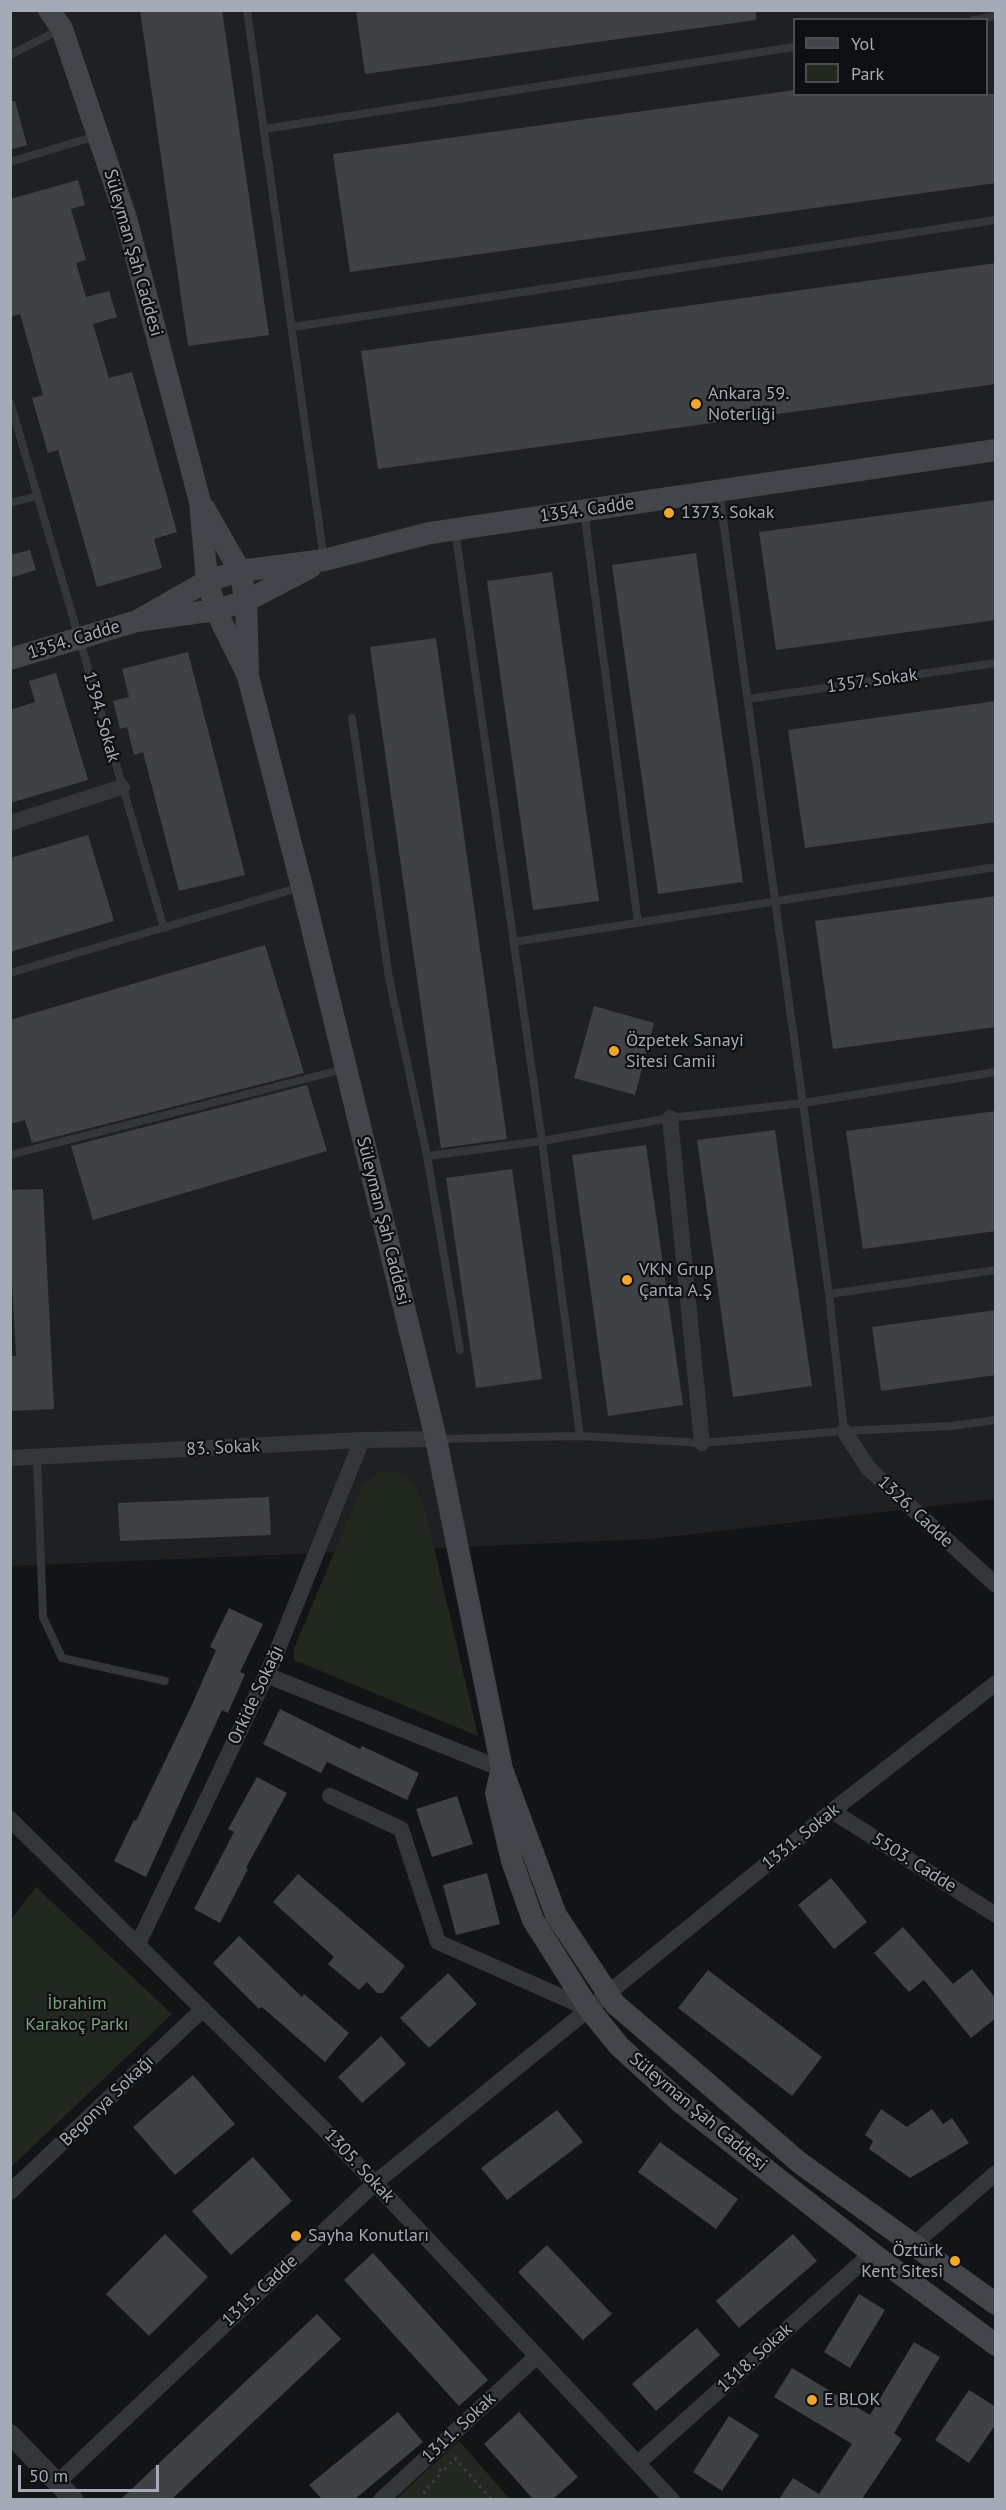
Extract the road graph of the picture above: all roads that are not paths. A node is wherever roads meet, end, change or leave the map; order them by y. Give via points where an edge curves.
1 (49, 10) edge
2 (248, 10) edge
3 (62, 29) junction
4 (793, 47) edge
5 (10, 55) edge
6 (264, 129) junction
7 (98, 135) junction
8 (10, 162) edge
9 (996, 220) edge
10 (292, 327) junction
11 (10, 402) edge
12 (996, 450) edge
13 (719, 491) junction
14 (37, 496) junction
15 (200, 502) junction
16 (10, 503) edge
17 (584, 510) junction
18 (455, 529) junction
19 (324, 560) junction
20 (240, 571) junction
21 (207, 581) junction
22 (246, 601) junction
23 (216, 610) junction
24 (136, 621) junction
25 (78, 638) junction
26 (10, 659) edge
27 (996, 663) edge
28 (248, 676) junction
29 (748, 699) junction
30 (352, 718) dead end
31 (122, 787) junction
32 (10, 823) edge
33 (996, 867) edge
34 (302, 887) junction
35 (776, 902) junction
36 (638, 923) junction
37 (164, 928) junction
38 (514, 942) junction
39 (10, 973) edge
40 (346, 1068) junction
41 (996, 1072) edge
42 (803, 1103) junction
43 (670, 1118) junction
44 (542, 1141) junction
45 (10, 1155) edge
46 (427, 1156) junction
47 (996, 1270) edge
48 (829, 1294) junction
49 (460, 1350) dead end
50 (996, 1420) edge
51 (844, 1431) junction
52 (580, 1436) junction
53 (436, 1439) junction
54 (362, 1440) junction
55 (702, 1443) junction
56 (10, 1458) edge
57 (37, 1458) junction
58 (996, 1585) edge
59 (266, 1675) junction
60 (165, 1681) dead end
61 (996, 1683) edge
62 (502, 1769) junction
63 (330, 1796) dead end
64 (832, 1811) junction
65 (10, 1819) edge
66 (996, 1915) edge
67 (138, 1944) junction
68 (608, 1993) junction
69 (203, 2009) junction
70 (589, 2009) junction
71 (996, 2174) edge
72 (375, 2183) junction
73 (10, 2192) edge
74 (914, 2244) junction
75 (872, 2253) junction
76 (996, 2304) edge
77 (996, 2345) edge
78 (537, 2356) junction
79 (10, 2434) edge
80 (638, 2463) junction
81 (58, 2482) junction
82 (74, 2499) edge
83 (381, 2499) edge
84 (672, 2499) edge

1 - 3 main road, Süleyman Şah Caddesi
2 - 6 lane
3 - 5 lane
3 - 7 main road, Süleyman Şah Caddesi
4 - 6 lane
6 - 10 lane
7 - 8 lane
7 - 15 main road, Süleyman Şah Caddesi via 126,218
9 - 10 lane
10 - 19 lane
11 - 14 lane, 1394. Sokak
12 - 13 main road, 1354. Cadde
13 - 17 main road, 1354. Cadde
13 - 29 lane
14 - 16 lane
14 - 25 lane, 1394. Sokak
15 - 20 main road
15 - 21 main road
17 - 18 main road, 1354. Cadde
17 - 36 lane
18 - 19 main road, 1354. Cadde
18 - 38 lane
19 - 20 main road, 1354. Cadde
19 - 22 main road, 1354. Cadde
20 - 21 main road, 1354. Cadde
20 - 22 main road
21 - 23 main road
21 - 24 main road, 1354. Cadde
22 - 23 main road, 1354. Cadde
22 - 28 main road
23 - 24 main road, 1354. Cadde
23 - 28 main road
24 - 25 main road, 1354. Cadde
25 - 26 main road, 1354. Cadde
25 - 31 lane, 1394. Sokak
27 - 29 lane, 1357. Sokak
28 - 34 main road, Süleyman Şah Caddesi
29 - 35 lane
30 - 46 lane via 389,978
31 - 32 street
31 - 37 lane, 1394. Sokak
33 - 35 lane
34 - 37 lane
34 - 40 main road, Süleyman Şah Caddesi
35 - 36 lane
35 - 42 lane
36 - 38 lane
37 - 39 lane
38 - 44 lane
40 - 45 lane
40 - 53 main road, Süleyman Şah Caddesi
41 - 42 lane
42 - 43 lane
42 - 48 lane
43 - 44 lane
43 - 55 street
44 - 46 lane
44 - 52 lane
46 - 49 lane
47 - 48 lane
48 - 51 lane
50 - 51 lane
51 - 55 lane
51 - 58 street, 1326. Cadde via 869,1469
52 - 53 lane
52 - 55 lane
53 - 54 street, 83. Sokak
53 - 62 main road, Süleyman Şah Caddesi
54 - 57 street, 83. Sokak
54 - 59 street, Orkide Sokağı
56 - 57 street, 83. Sokak
57 - 60 lane via 42,1617 62,1658
59 - 62 street
59 - 67 street, Orkide Sokağı
61 - 64 street, 1331. Sokak
62 - 68 main road, Süleyman Şah Caddesi via 556,1915
62 - 70 main road, Süleyman Şah Caddesi via 496,1793 512,1862 533,1920
63 - 70 street via 402,1829 438,1942
64 - 66 street, 5503. Cadde
64 - 68 street, 1331. Sokak
65 - 67 street, 1305. Sokak
67 - 69 street, 1305. Sokak
68 - 70 street, 1315. Cadde
68 - 74 main road, Süleyman Şah Caddesi via 615,2004 800,2163
69 - 72 street, 1305. Sokak
69 - 73 street, Begonya Sokağı
70 - 72 street, 1315. Cadde
70 - 75 main road, Süleyman Şah Caddesi via 620,2046 679,2101
71 - 74 street
72 - 78 street, 1305. Sokak
72 - 81 street, 1315. Cadde
74 - 76 main road, Süleyman Şah Caddesi
75 - 77 main road, Süleyman Şah Caddesi
75 - 80 street, 1318. Sokak
78 - 80 street, 1305. Sokak
78 - 83 street, 1311. Sokak
79 - 81 street
80 - 84 street, 1305. Sokak
81 - 82 street

